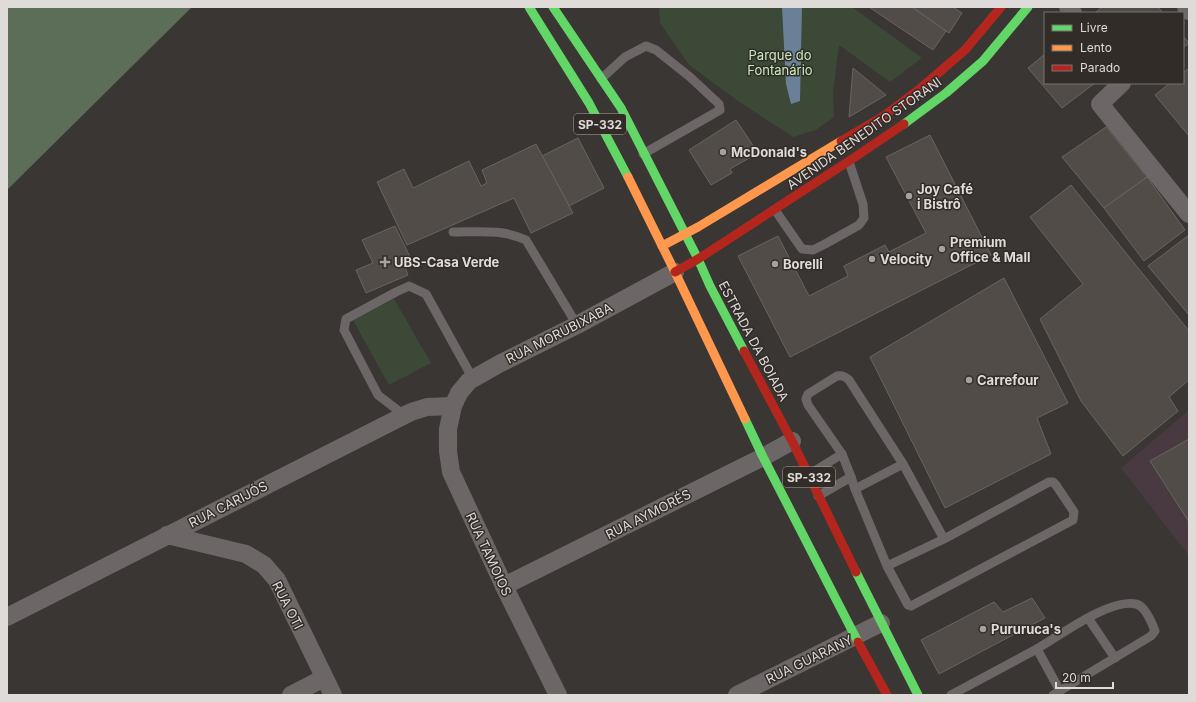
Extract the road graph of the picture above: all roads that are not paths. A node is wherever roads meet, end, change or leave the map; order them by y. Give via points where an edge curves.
1 (529, 7) edge
2 (553, 7) edge
3 (1001, 7) edge
4 (1028, 7) edge
5 (1186, 7) edge
6 (1189, 11) edge
7 (601, 79) junction
8 (1121, 84) edge
9 (643, 154) junction
10 (849, 161) junction
11 (775, 210) junction
12 (1189, 214) edge
13 (453, 232) dead end
14 (684, 233) junction
15 (662, 246) junction
16 (698, 259) junction
17 (675, 272) junction
18 (577, 325) junction
19 (473, 379) junction
20 (453, 406) junction
21 (404, 415) junction
22 (792, 441) junction
23 (842, 454) junction
24 (763, 456) junction
25 (903, 464) junction
26 (808, 475) junction
27 (851, 477) junction
28 (855, 489) junction
29 (818, 496) junction
30 (167, 535) junction
31 (944, 539) junction
32 (887, 566) junction
33 (504, 586) junction
34 (7, 617) edge
35 (1088, 618) junction
36 (881, 623) junction
37 (855, 636) junction
38 (1037, 649) junction
39 (1115, 658) junction
40 (324, 678) junction
41 (1056, 693) edge
42 (291, 695) edge
43 (333, 695) edge
44 (558, 695) edge
45 (737, 695) edge
46 (887, 695) edge
47 (918, 695) edge
48 (952, 695) edge

1 - 15 main road, SP-332 via 589,103
2 - 7 main road, ESTRADA DA BOIADA / SP-332
3 - 14 main road, AVENIDA BENEDITO STORANI via 965,50 885,115
4 - 10 main road, AVENIDA BENEDITO STORANI via 983,61 946,93
5 - 6 street
7 - 9 main road, ESTRADA DA BOIADA / SP-332 via 621,108
7 - 9 lane via 625,57 646,46 656,50 720,104 720,110
8 - 12 street via 1100,104
9 - 14 main road, ESTRADA DA BOIADA / SP-332
10 - 11 main road, AVENIDA BENEDITO STORANI
10 - 11 lane via 863,204 864,218 859,225 813,250 802,249
11 - 16 main road, AVENIDA BENEDITO STORANI
13 - 18 lane via 500,232 526,240
14 - 15 main road, AVENIDA BENEDITO STORANI
14 - 16 main road, ESTRADA DA BOIADA / SP-332
15 - 17 main road, SP-332
16 - 17 main road, AVENIDA BENEDITO STORANI
16 - 22 main road, ESTRADA DA BOIADA / SP-332
17 - 18 street, RUA MORUBIXABA
17 - 24 main road, SP-332
18 - 19 street, RUA MORUBIXABA
19 - 20 street, RUA MORUBIXABA via 459,394
19 - 21 lane via 426,294 409,286 396,292 346,320 344,330 378,395
20 - 21 street, RUA CARIJÓS via 427,407
20 - 33 street, RUA TAMOIOS via 448,429 451,472
21 - 30 street, RUA CARIJÓS
22 - 24 street, RUA AYMORÉS
22 - 26 main road, ESTRADA DA BOIADA / SP-332
23 - 25 lane via 806,399 808,394 841,375 849,380
23 - 26 lane
23 - 27 lane
24 - 33 street, RUA AYMORÉS
24 - 37 main road, SP-332
25 - 28 lane
25 - 31 lane
26 - 29 main road, ESTRADA DA BOIADA / SP-332
27 - 28 lane
27 - 29 lane
28 - 32 lane
29 - 36 main road, ESTRADA DA BOIADA / SP-332
30 - 34 street, RUA CARIJÓS
30 - 40 street, RUA OTI via 246,554 264,565 277,580
31 - 32 lane
31 - 32 lane via 1048,482 1056,484 1074,512 1073,520 911,606 906,603
33 - 44 street, RUA TAMOIOS
35 - 38 lane
35 - 39 lane
35 - 39 lane via 1121,604 1135,604 1139,605 1150,619 1155,631 1151,636
36 - 37 street, RUA GUARANY
36 - 47 main road, ESTRADA DA BOIADA / SP-332
37 - 45 street, RUA GUARANY
37 - 46 main road, SP-332
38 - 41 lane
38 - 48 lane
39 - 41 lane
40 - 42 street
40 - 43 street, RUA OTI

